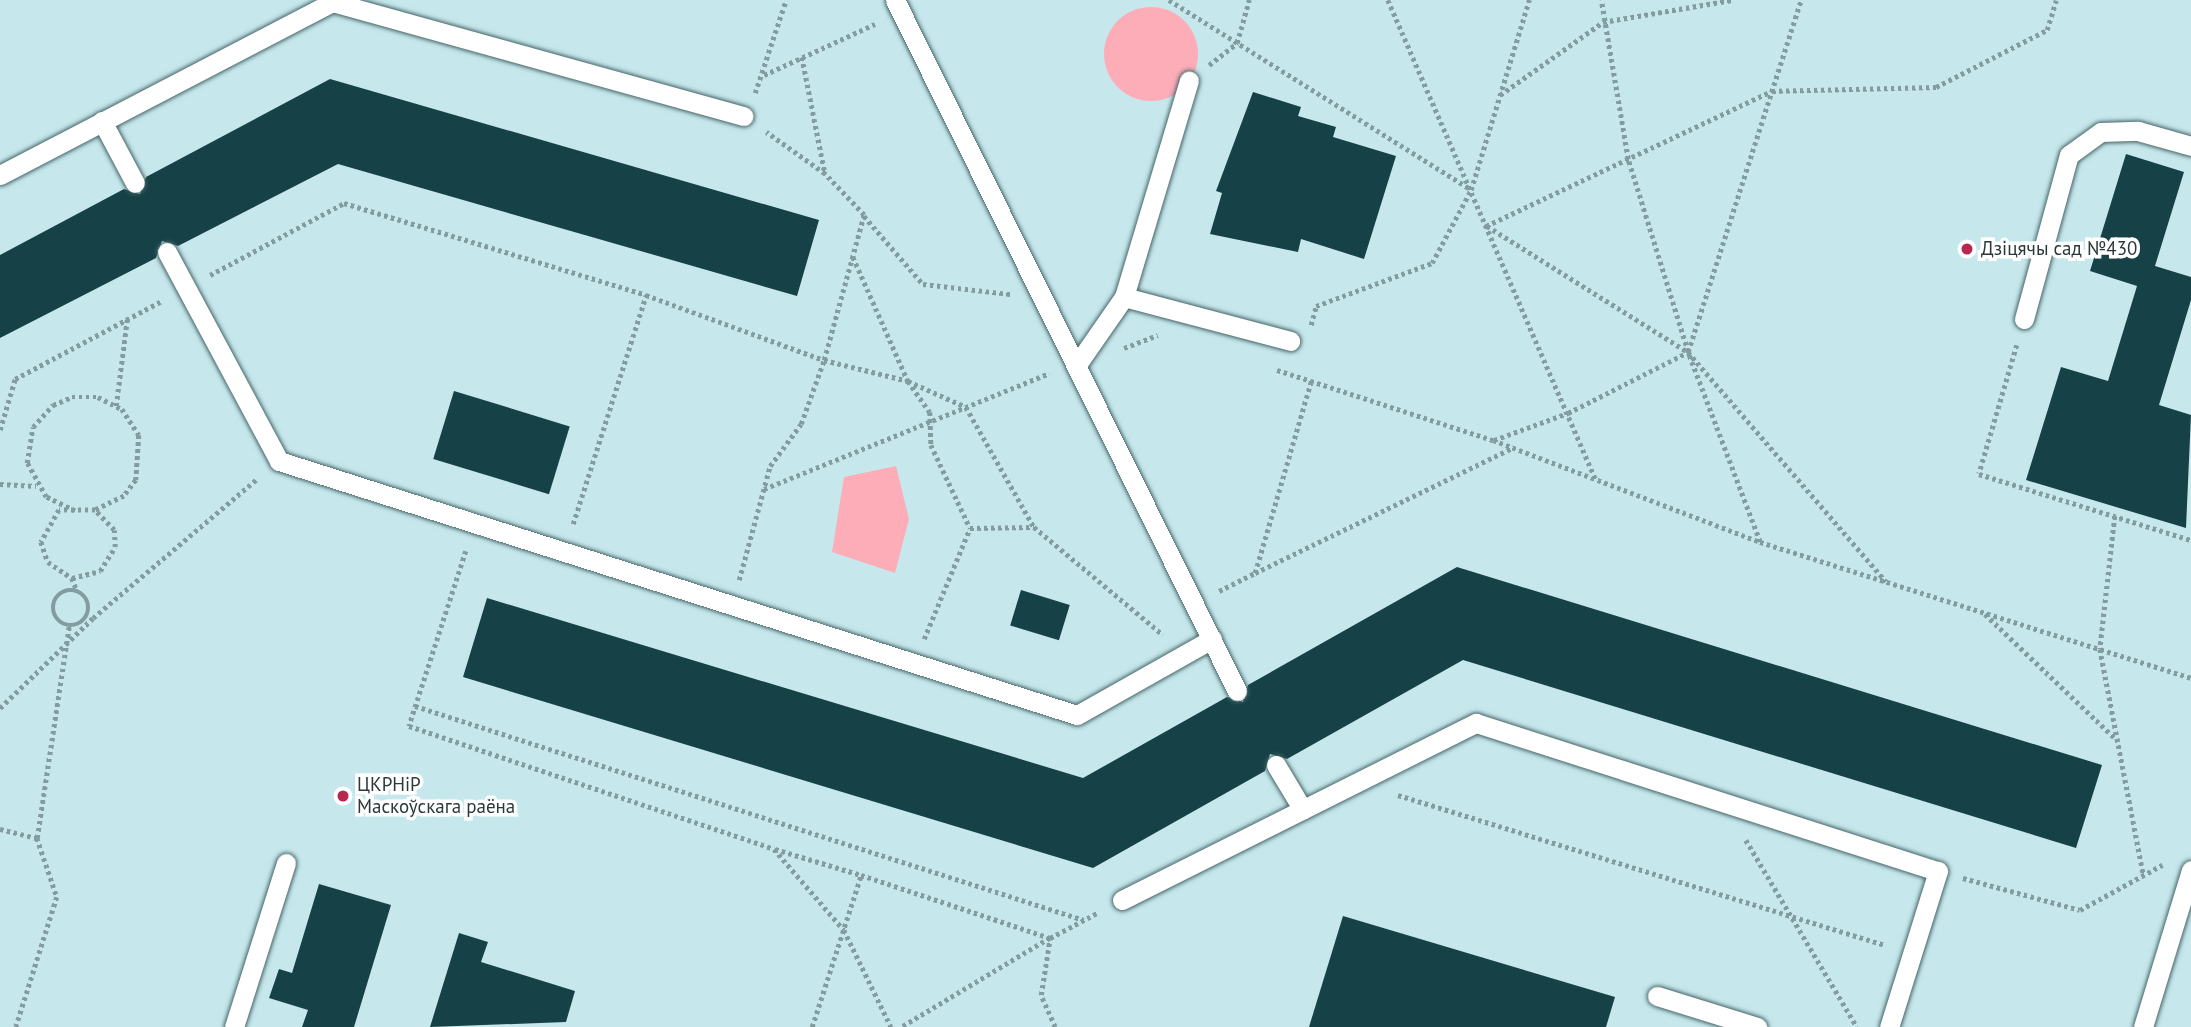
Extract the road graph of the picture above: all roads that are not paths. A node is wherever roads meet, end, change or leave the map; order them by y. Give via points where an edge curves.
1 (895, 0) edge
2 (1189, 81) road end
3 (743, 116) road end
4 (102, 121) junction
5 (2191, 146) edge
6 (0, 175) edge
7 (135, 183) dead end
8 (167, 252) dead end
9 (1124, 297) junction
10 (2024, 318) road end
11 (1290, 341) dead end
12 (1076, 366) junction
13 (1212, 639) junction
14 (1237, 691) dead end
15 (1276, 765) dead end
16 (1303, 810) junction
17 (286, 863) dead end
18 (2191, 870) edge
19 (1122, 901) road end
20 (1657, 996) dead end
21 (234, 1027) edge
22 (1757, 1027) edge
23 (1889, 1027) edge
24 (2143, 1027) edge

1 - 12 lane
2 - 9 lane
3 - 4 lane via 332,2
4 - 6 lane
4 - 7 lane
5 - 10 lane via 2138,131 2101,132 2069,155
8 - 13 lane via 279,461 1077,715
9 - 11 lane
9 - 12 lane
12 - 13 lane
13 - 14 lane
15 - 16 lane
16 - 19 lane
16 - 23 lane via 1476,723 1938,871
17 - 21 lane
18 - 24 lane
20 - 22 lane

